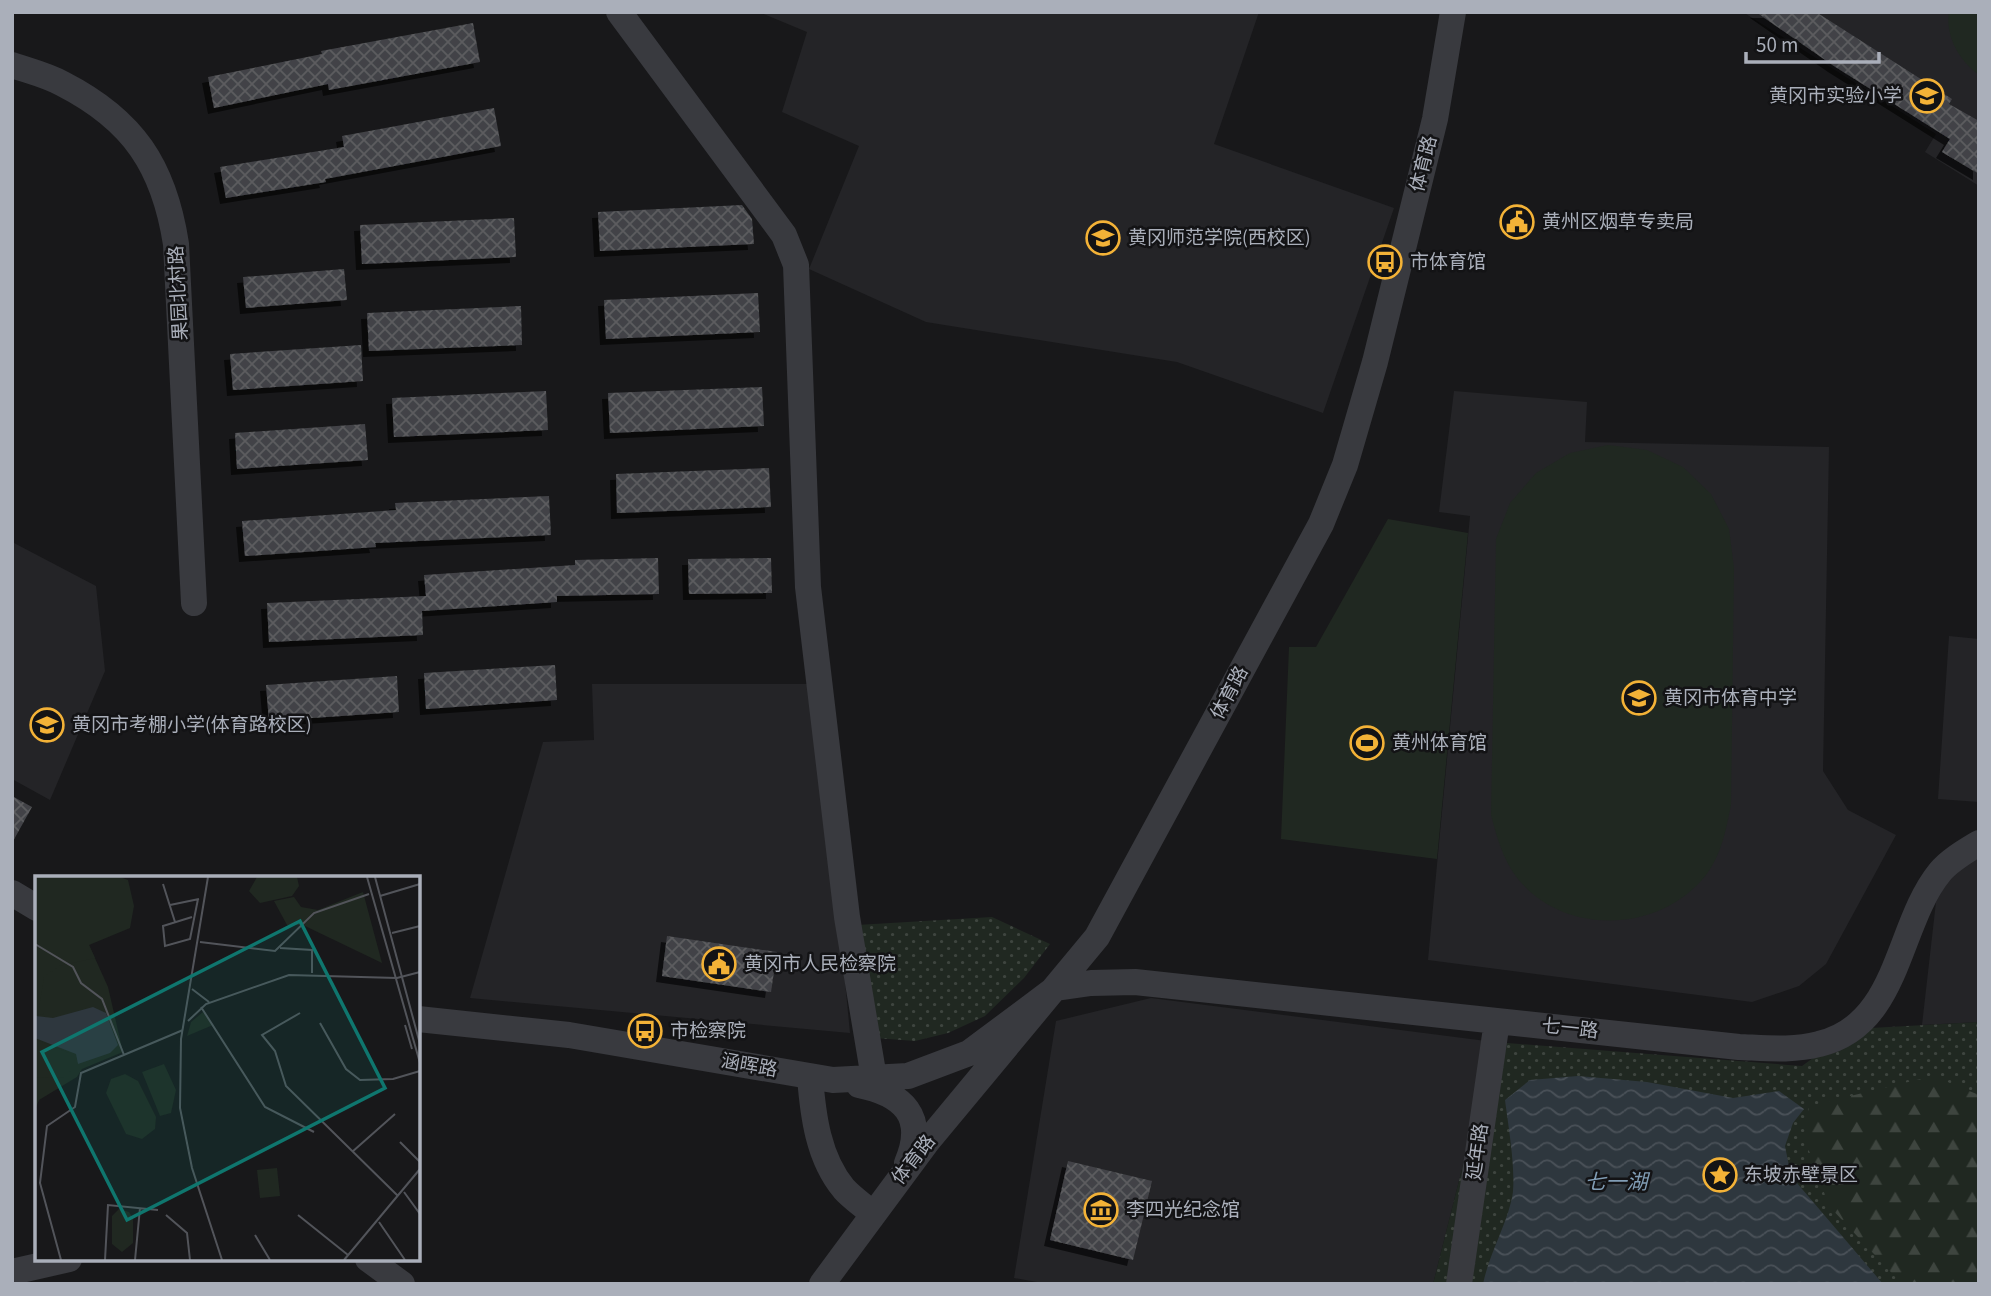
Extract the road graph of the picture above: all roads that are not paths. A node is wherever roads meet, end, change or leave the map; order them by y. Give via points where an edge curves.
1 (619, 12) edge
2 (1453, 12) edge
3 (12, 65) edge
4 (194, 603) dead end
5 (1979, 843) edge
6 (12, 893) edge
7 (35, 907) edge
8 (1056, 988) junction
9 (420, 1019) edge
10 (1497, 1021) junction
11 (822, 1078) junction
12 (874, 1078) junction
13 (902, 1174) junction
14 (873, 1214) junction
15 (60, 1261) edge
16 (371, 1261) edge
17 (12, 1272) edge
18 (402, 1284) edge
19 (822, 1284) edge
20 (1459, 1284) edge

1 - 12 street via 784,235 796,265 808,587 847,917
2 - 8 street, 体育路 via 1435,119 1345,466 1321,524 1131,878 1097,937
3 - 4 street, 果园北村路 via 61,83 111,113 146,156 168,203 178,264
5 - 10 street, 七一路 via 1941,871 1875,1006 1843,1034 1820,1044 1739,1047
6 - 7 street
8 - 10 street, 七一路 via 1135,982
8 - 12 street, 涵晖路 via 969,1053 908,1076
8 - 13 street, 体育路
9 - 11 street, 涵晖路 via 569,1035
10 - 20 street, 延年路
11 - 12 street, 涵晖路
11 - 13 street via 881,1090 907,1108 915,1146
11 - 14 street via 812,1105 824,1157 845,1189
13 - 14 street, 体育路
14 - 19 street, 体育路
15 - 17 street
16 - 18 street

